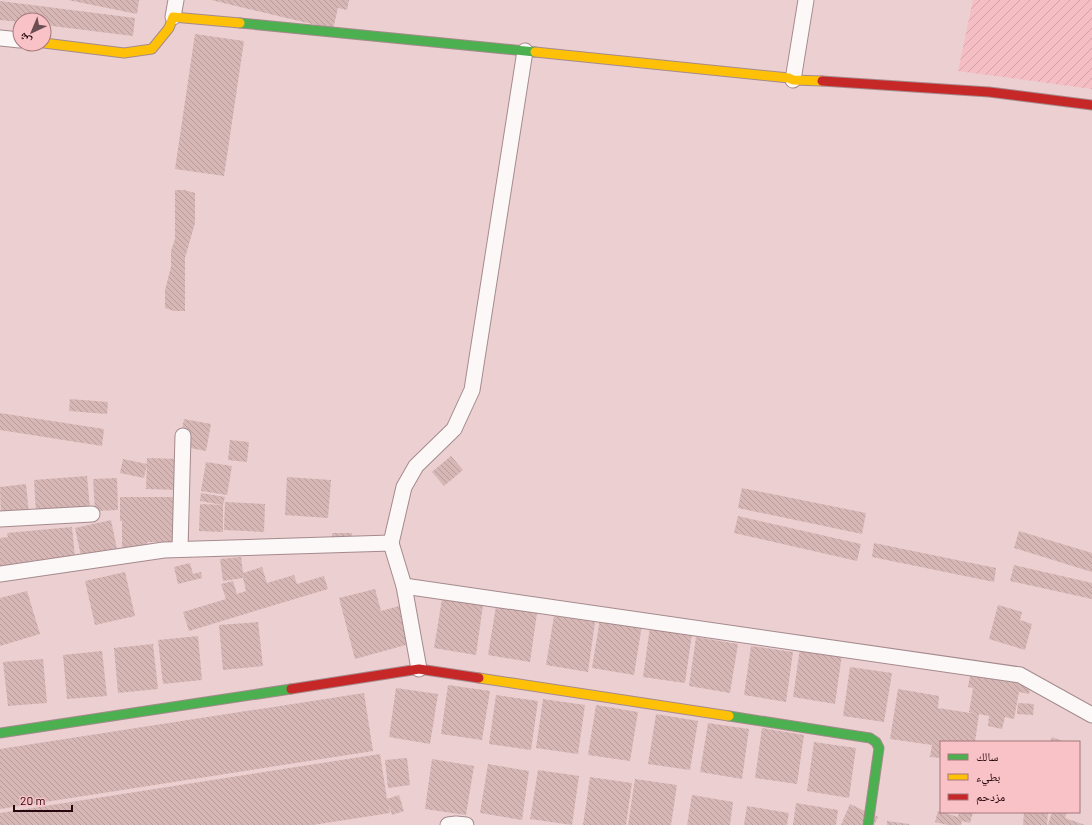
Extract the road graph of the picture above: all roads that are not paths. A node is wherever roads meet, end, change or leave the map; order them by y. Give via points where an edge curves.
1 (176, 0) edge
2 (806, 0) edge
3 (173, 17) junction
4 (0, 38) edge
5 (12, 39) edge
6 (52, 44) edge
7 (525, 51) junction
8 (793, 80) junction
9 (1092, 104) edge
10 (183, 436) dead end
11 (92, 514) dead end
12 (0, 518) edge
13 (391, 543) junction
14 (180, 549) junction
15 (0, 574) edge
16 (404, 586) junction
17 (419, 669) junction
18 (1092, 715) edge
19 (0, 733) edge
20 (448, 825) edge
21 (466, 825) edge
22 (868, 825) edge

1 - 3 street
2 - 8 street
3 - 6 street via 169,28 152,49 124,53
3 - 7 street
4 - 5 street
7 - 8 street
7 - 13 street via 472,390 454,429 416,466 404,487
8 - 9 street via 989,92
10 - 14 street
11 - 12 street
13 - 14 street
13 - 16 street
14 - 15 street
16 - 17 street
16 - 18 street via 1020,675
17 - 19 street
17 - 22 street via 870,738 879,748
20 - 21 street

